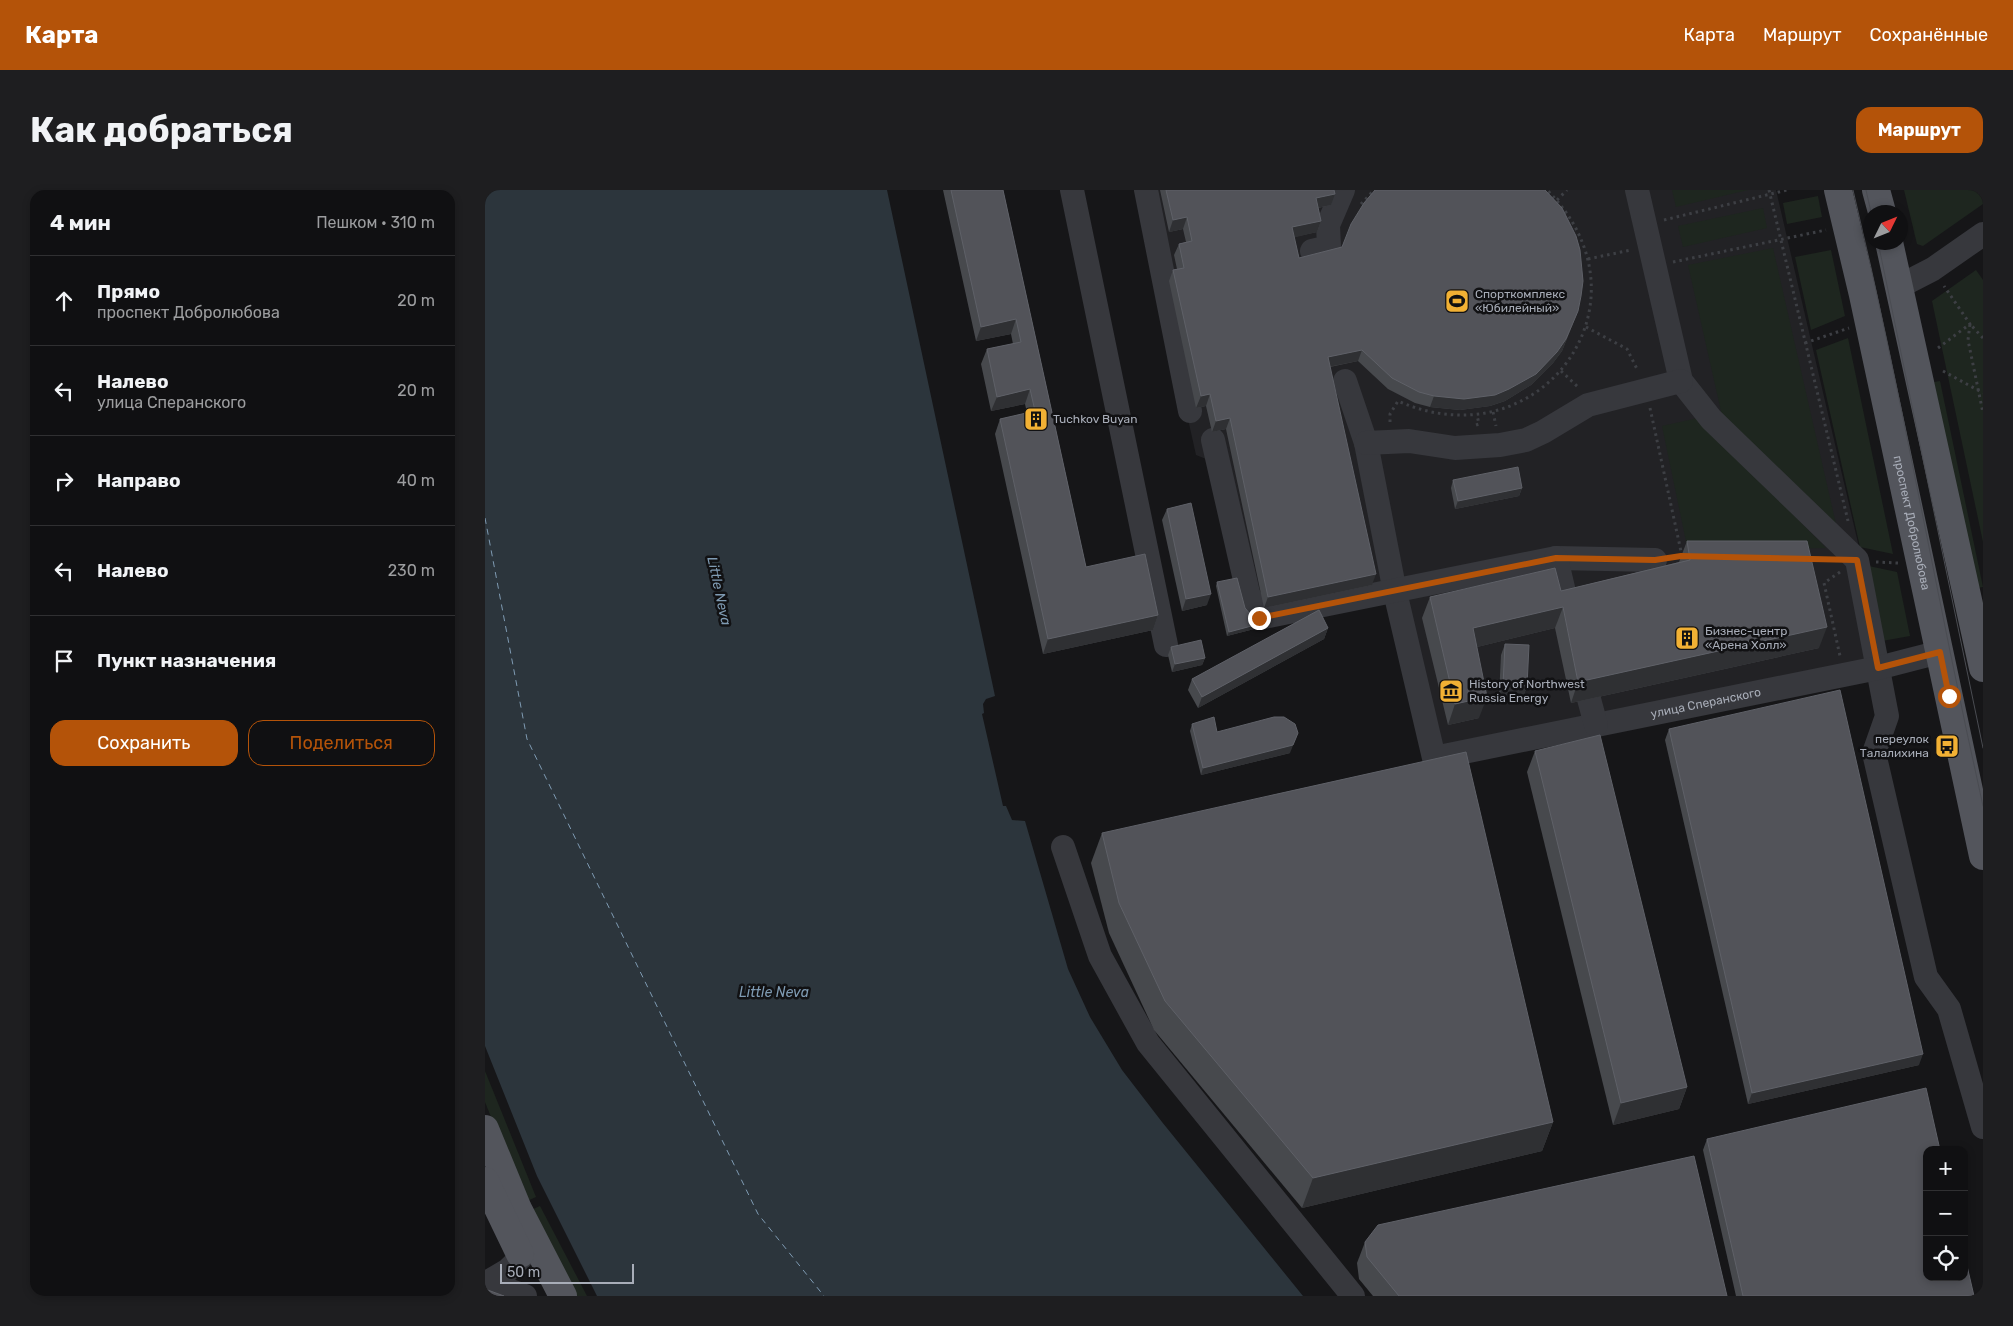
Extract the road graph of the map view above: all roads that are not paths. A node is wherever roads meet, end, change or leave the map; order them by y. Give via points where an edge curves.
1 (1073, 190) edge
2 (1146, 190) edge
3 (1343, 190) edge
4 (1637, 190) edge
5 (1838, 190) edge
6 (1876, 190) edge
7 (1880, 205) edge
8 (1983, 234) edge
9 (1891, 250) edge
10 (1312, 251) dead end
11 (1900, 286) junction
12 (1345, 381) dead end
13 (1681, 381) junction
14 (1189, 412) dead end
15 (1213, 440) dead end
16 (1366, 443) junction
17 (1556, 558) junction
18 (1655, 560) road end
19 (1395, 592) junction
20 (1568, 609) edge
21 (1166, 645) dead end
22 (1940, 652) junction
23 (1981, 652) edge
24 (1878, 668) junction
25 (1589, 699) edge
26 (1596, 725) junction
27 (1063, 847) dead end
28 (1983, 856) edge
29 (1983, 1126) edge
30 (485, 1129) edge
31 (485, 1181) edge
32 (529, 1251) junction
33 (485, 1283) edge
34 (525, 1296) edge
35 (543, 1296) edge
36 (563, 1296) edge
37 (1353, 1296) edge

1 - 21 street
2 - 14 street
3 - 10 street via 1328,224 1329,247
4 - 13 street
5 - 22 main road, проспект Добролюбова
6 - 7 main road
8 - 11 street via 1933,269
9 - 11 main road
11 - 23 main road
12 - 16 street
13 - 16 street via 1588,405 1526,440 1455,448 1409,441
13 - 24 street via 1711,419 1857,560
15 - 19 street via 1248,593 1259,618
16 - 19 street
17 - 18 street
17 - 19 street
17 - 20 street
19 - 26 street, улица Сперанского via 1434,758
22 - 23 main road, улица Сперанского
22 - 24 street, улица Сперанского
22 - 28 main road, проспект Добролюбова
24 - 26 street, улица Сперанского
24 - 29 street via 1887,716 1874,753 1926,977 1949,1009
25 - 26 street
27 - 37 street via 1100,956 1148,1043
30 - 32 main road
31 - 32 main road
32 - 33 street
32 - 35 main road
32 - 36 main road
33 - 34 street

